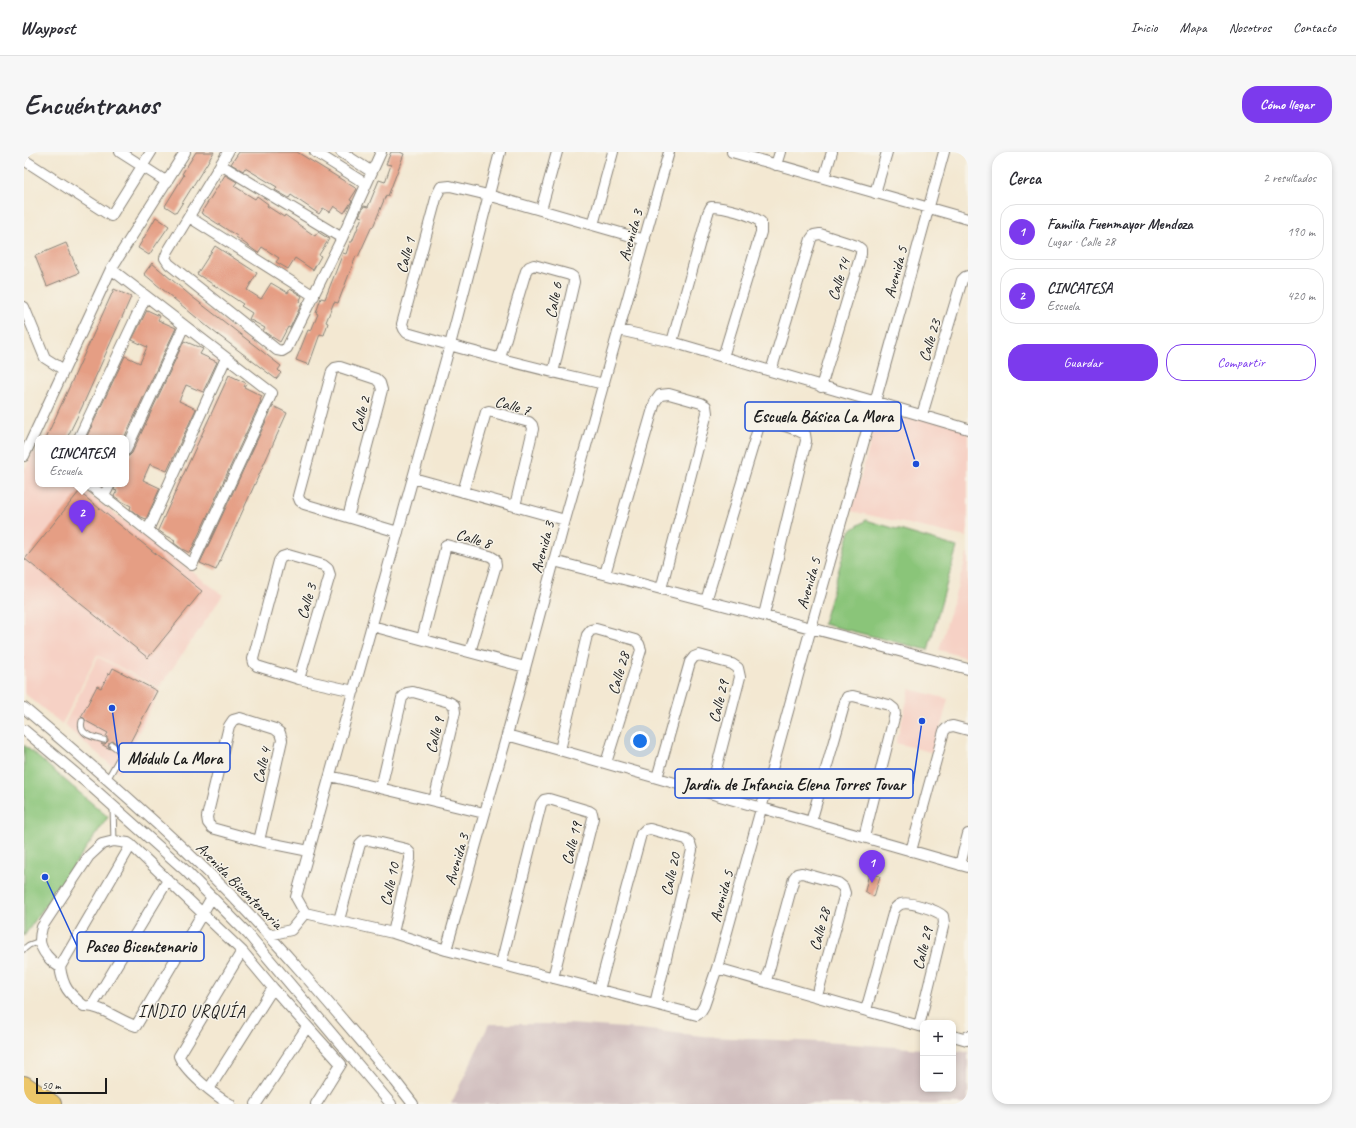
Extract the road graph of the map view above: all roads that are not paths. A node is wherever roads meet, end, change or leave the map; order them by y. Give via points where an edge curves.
1 (120, 152) edge
2 (151, 152) edge
3 (185, 152) edge
4 (228, 152) edge
5 (315, 152) edge
6 (341, 152) edge
7 (381, 152) edge
8 (500, 152) edge
9 (557, 152) edge
10 (613, 152) edge
11 (669, 152) edge
12 (732, 152) edge
13 (780, 152) edge
14 (832, 152) edge
15 (887, 152) edge
16 (944, 152) edge
17 (24, 160) edge
18 (221, 165) junction
19 (776, 165) junction
20 (143, 166) junction
21 (372, 172) junction
22 (824, 178) junction
23 (167, 182) junction
24 (366, 184) junction
25 (875, 193) junction
26 (488, 195) junction
27 (928, 208) junction
28 (541, 210) junction
29 (189, 217) junction
30 (968, 219) edge
31 (593, 225) junction
32 (342, 238) junction
33 (645, 240) junction
34 (111, 269) junction
35 (968, 276) edge
36 (146, 296) junction
37 (314, 296) junction
38 (24, 307) edge
39 (184, 326) junction
40 (620, 330) junction
41 (29, 331) edge
42 (672, 342) junction
43 (450, 345) junction
44 (723, 357) junction
45 (226, 358) junction
46 (500, 358) junction
47 (64, 370) junction
48 (771, 371) junction
49 (553, 373) junction
50 (604, 384) junction
51 (821, 387) junction
52 (875, 402) junction
53 (922, 416) junction
54 (968, 429) edge
55 (81, 435) edge
56 (129, 444) edge
57 (24, 456) edge
58 (413, 478) junction
59 (92, 487) edge
60 (108, 487) edge
61 (463, 492) junction
62 (104, 496) junction
63 (515, 506) junction
64 (348, 517) junction
65 (565, 520) junction
66 (148, 530) junction
67 (398, 532) junction
68 (554, 561) junction
69 (605, 574) junction
70 (662, 589) junction
71 (706, 601) junction
72 (764, 616) junction
73 (372, 626) junction
74 (811, 628) junction
75 (422, 639) junction
76 (470, 652) junction
77 (525, 667) junction
78 (968, 669) edge
79 (299, 678) junction
80 (354, 691) junction
81 (24, 708) edge
82 (82, 721) dead end
83 (24, 730) edge
84 (968, 730) edge
85 (507, 734) junction
86 (104, 740) dead end
87 (112, 745) dead end
88 (560, 750) junction
89 (606, 763) junction
90 (330, 776) junction
91 (108, 778) junction
92 (657, 778) junction
93 (381, 788) junction
94 (710, 793) junction
95 (434, 801) junction
96 (113, 807) junction
97 (761, 808) junction
98 (484, 813) junction
99 (811, 822) junction
100 (968, 834) edge
101 (864, 837) junction
102 (114, 841) junction
103 (260, 841) junction
104 (131, 845) junction
105 (911, 851) junction
106 (309, 852) junction
107 (964, 866) edge
108 (168, 880) junction
109 (212, 897) junction
110 (203, 913) junction
111 (305, 913) junction
112 (339, 920) junction
113 (394, 933) junction
114 (269, 935) junction
115 (40, 941) junction
116 (24, 949) edge
117 (446, 950) junction
118 (242, 951) junction
119 (501, 964) junction
120 (60, 967) junction
121 (717, 968) junction
122 (553, 978) junction
123 (766, 982) junction
124 (273, 988) junction
125 (599, 990) junction
126 (816, 996) junction
127 (655, 1004) junction
128 (92, 1006) junction
129 (866, 1010) junction
130 (922, 1020) edge
131 (920, 1026) edge
132 (307, 1027) junction
133 (956, 1036) edge
134 (967, 1038) edge
135 (347, 1052) junction
136 (341, 1064) junction
137 (24, 1085) edge
138 (209, 1089) junction
139 (52, 1104) edge
140 (230, 1104) edge
141 (256, 1104) edge
142 (316, 1104) edge
143 (391, 1104) edge
144 (413, 1104) edge

1 - 20 street
2 - 20 street
3 - 23 street
4 - 18 street
5 - 24 street
6 - 21 street
7 - 21 street
8 - 26 street
9 - 28 street
10 - 31 street
11 - 33 street, Avenida 3
12 - 19 street
13 - 19 street
14 - 22 street
15 - 25 street
16 - 27 street, Avenida 5
17 - 20 street via 111,216
18 - 29 street
18 - 32 street
19 - 22 street
20 - 23 street
21 - 24 street
22 - 25 street
23 - 34 street
24 - 32 street
25 - 27 street
26 - 28 street
26 - 43 street
26 - 43 street, Calle 1 via 450,186 442,187 437,195 402,324 407,333
27 - 30 street
27 - 52 street, Avenida 5
28 - 31 street
29 - 37 street
29 - 37 street via 165,258 169,264 277,350 287,348
31 - 33 street
32 - 37 street
33 - 40 street, Avenida 3
34 - 36 street
34 - 47 street
35 - 53 street, Calle 23 via 962,280
36 - 39 street
36 - 55 street
38 - 41 street
39 - 45 street
39 - 56 street
40 - 42 street
40 - 50 street, Avenida 3
41 - 47 street via 45,358
42 - 44 street
42 - 44 street via 708,213 712,207 719,207 755,217 761,222 761,232
43 - 46 street
43 - 58 street
44 - 48 street
45 - 66 street
45 - 66 street via 272,393 192,565
46 - 49 street
46 - 49 street, Calle 6 via 529,267 534,265 570,275 574,282
47 - 57 street
48 - 51 street
48 - 51 street, Calle 14 via 811,239 814,235 820,234 849,243 861,249 861,254
49 - 50 street
50 - 65 street, Avenida 3
51 - 52 street
52 - 53 street
52 - 74 street, Avenida 5
53 - 54 street
58 - 61 street
58 - 67 street
59 - 62 street
60 - 62 street
61 - 63 street
61 - 63 street, Calle 7 via 486,412 489,411 532,425
62 - 66 street
63 - 65 street
64 - 64 street, Calle 2 via 304,504 298,496 332,371 335,368 376,379 382,390
64 - 67 street
65 - 68 street, Avenida 3
67 - 73 street
68 - 69 street
68 - 77 street, Avenida 3
69 - 70 street
69 - 70 street via 655,402 660,395 669,394 701,403 706,406 707,413
70 - 71 street
71 - 72 street
71 - 72 street via 758,429 762,422 769,422 798,430 804,434 806,441
72 - 74 street
73 - 75 street
73 - 80 street
74 - 78 street
74 - 97 street, Avenida 5
75 - 76 street
75 - 76 street, Calle 8 via 446,545 490,556 496,565
76 - 77 street
77 - 85 street, Avenida 3
79 - 79 street, Calle 3 via 257,666 253,659 279,561 288,555 323,565 330,575
79 - 80 street
80 - 90 street
81 - 91 street, Avenida Bicentenaria
82 - 86 lane via 81,727 84,732
83 - 96 street, Avenida Bicentenaria
84 - 105 street via 953,726 944,731
85 - 88 street
85 - 98 street, Avenida 3
87 - 91 lane via 120,750 120,757
88 - 89 street
88 - 89 street, Calle 28 via 587,635 596,629 635,640 641,650
89 - 92 street
90 - 93 street
90 - 106 street
91 - 114 street, Avenida Bicentenaria
92 - 94 street
92 - 94 street, Calle 29 via 690,662 700,655 732,664 738,668 740,677
93 - 95 street
93 - 95 street, Calle 9 via 402,698 412,692 454,705 455,712
94 - 97 street
95 - 98 street
96 - 102 lane
96 - 109 street, Avenida Bicentenaria
97 - 99 street
97 - 121 street, Avenida 5
98 - 117 street, Avenida 3
99 - 101 street
99 - 101 street via 847,697 853,696 889,705 894,708 895,714
100 - 107 street
101 - 105 street
102 - 104 street
102 - 115 street via 102,844 89,856 42,928
103 - 103 street, Calle 4 via 212,828 207,817 229,726 233,720 240,718 275,729 280,733 282,740
103 - 106 street
104 - 108 street
104 - 120 street
105 - 107 street
106 - 111 street via 296,897
108 - 110 street
108 - 128 street
109 - 110 street
109 - 135 street, Avenida Bicentenaria via 248,934
110 - 118 street
110 - 128 street via 136,1026
111 - 112 street
111 - 114 street via 291,930
112 - 113 street
112 - 113 street, Calle 10 via 360,844 369,840 406,849 410,853
113 - 117 street
114 - 144 street, Avenida Bicentenaria
115 - 116 lane
115 - 120 street via 53,963
117 - 119 street
118 - 124 street
118 - 138 street via 179,1056 181,1063
119 - 122 street
119 - 122 street, Calle 19 via 541,804 549,799 589,811 593,818
120 - 128 street via 68,992 84,1006
121 - 123 street
121 - 127 street, Avenida 5 via 704,1006 696,1015
122 - 125 street
123 - 126 street
123 - 126 street, Calle 28 via 794,878 802,873 838,883 843,886 845,893
124 - 132 street
124 - 138 street
125 - 127 street
125 - 127 street, Calle 20 via 641,834 650,829 686,839 692,850
126 - 129 street
129 - 130 street, Calle 29 via 894,910 899,904 906,903 938,912 943,916 944,923
129 - 131 street
132 - 136 street
132 - 141 street
133 - 134 street
135 - 136 street
135 - 143 street, Avenida Bicentenaria
136 - 142 street
137 - 139 highway
138 - 140 street

